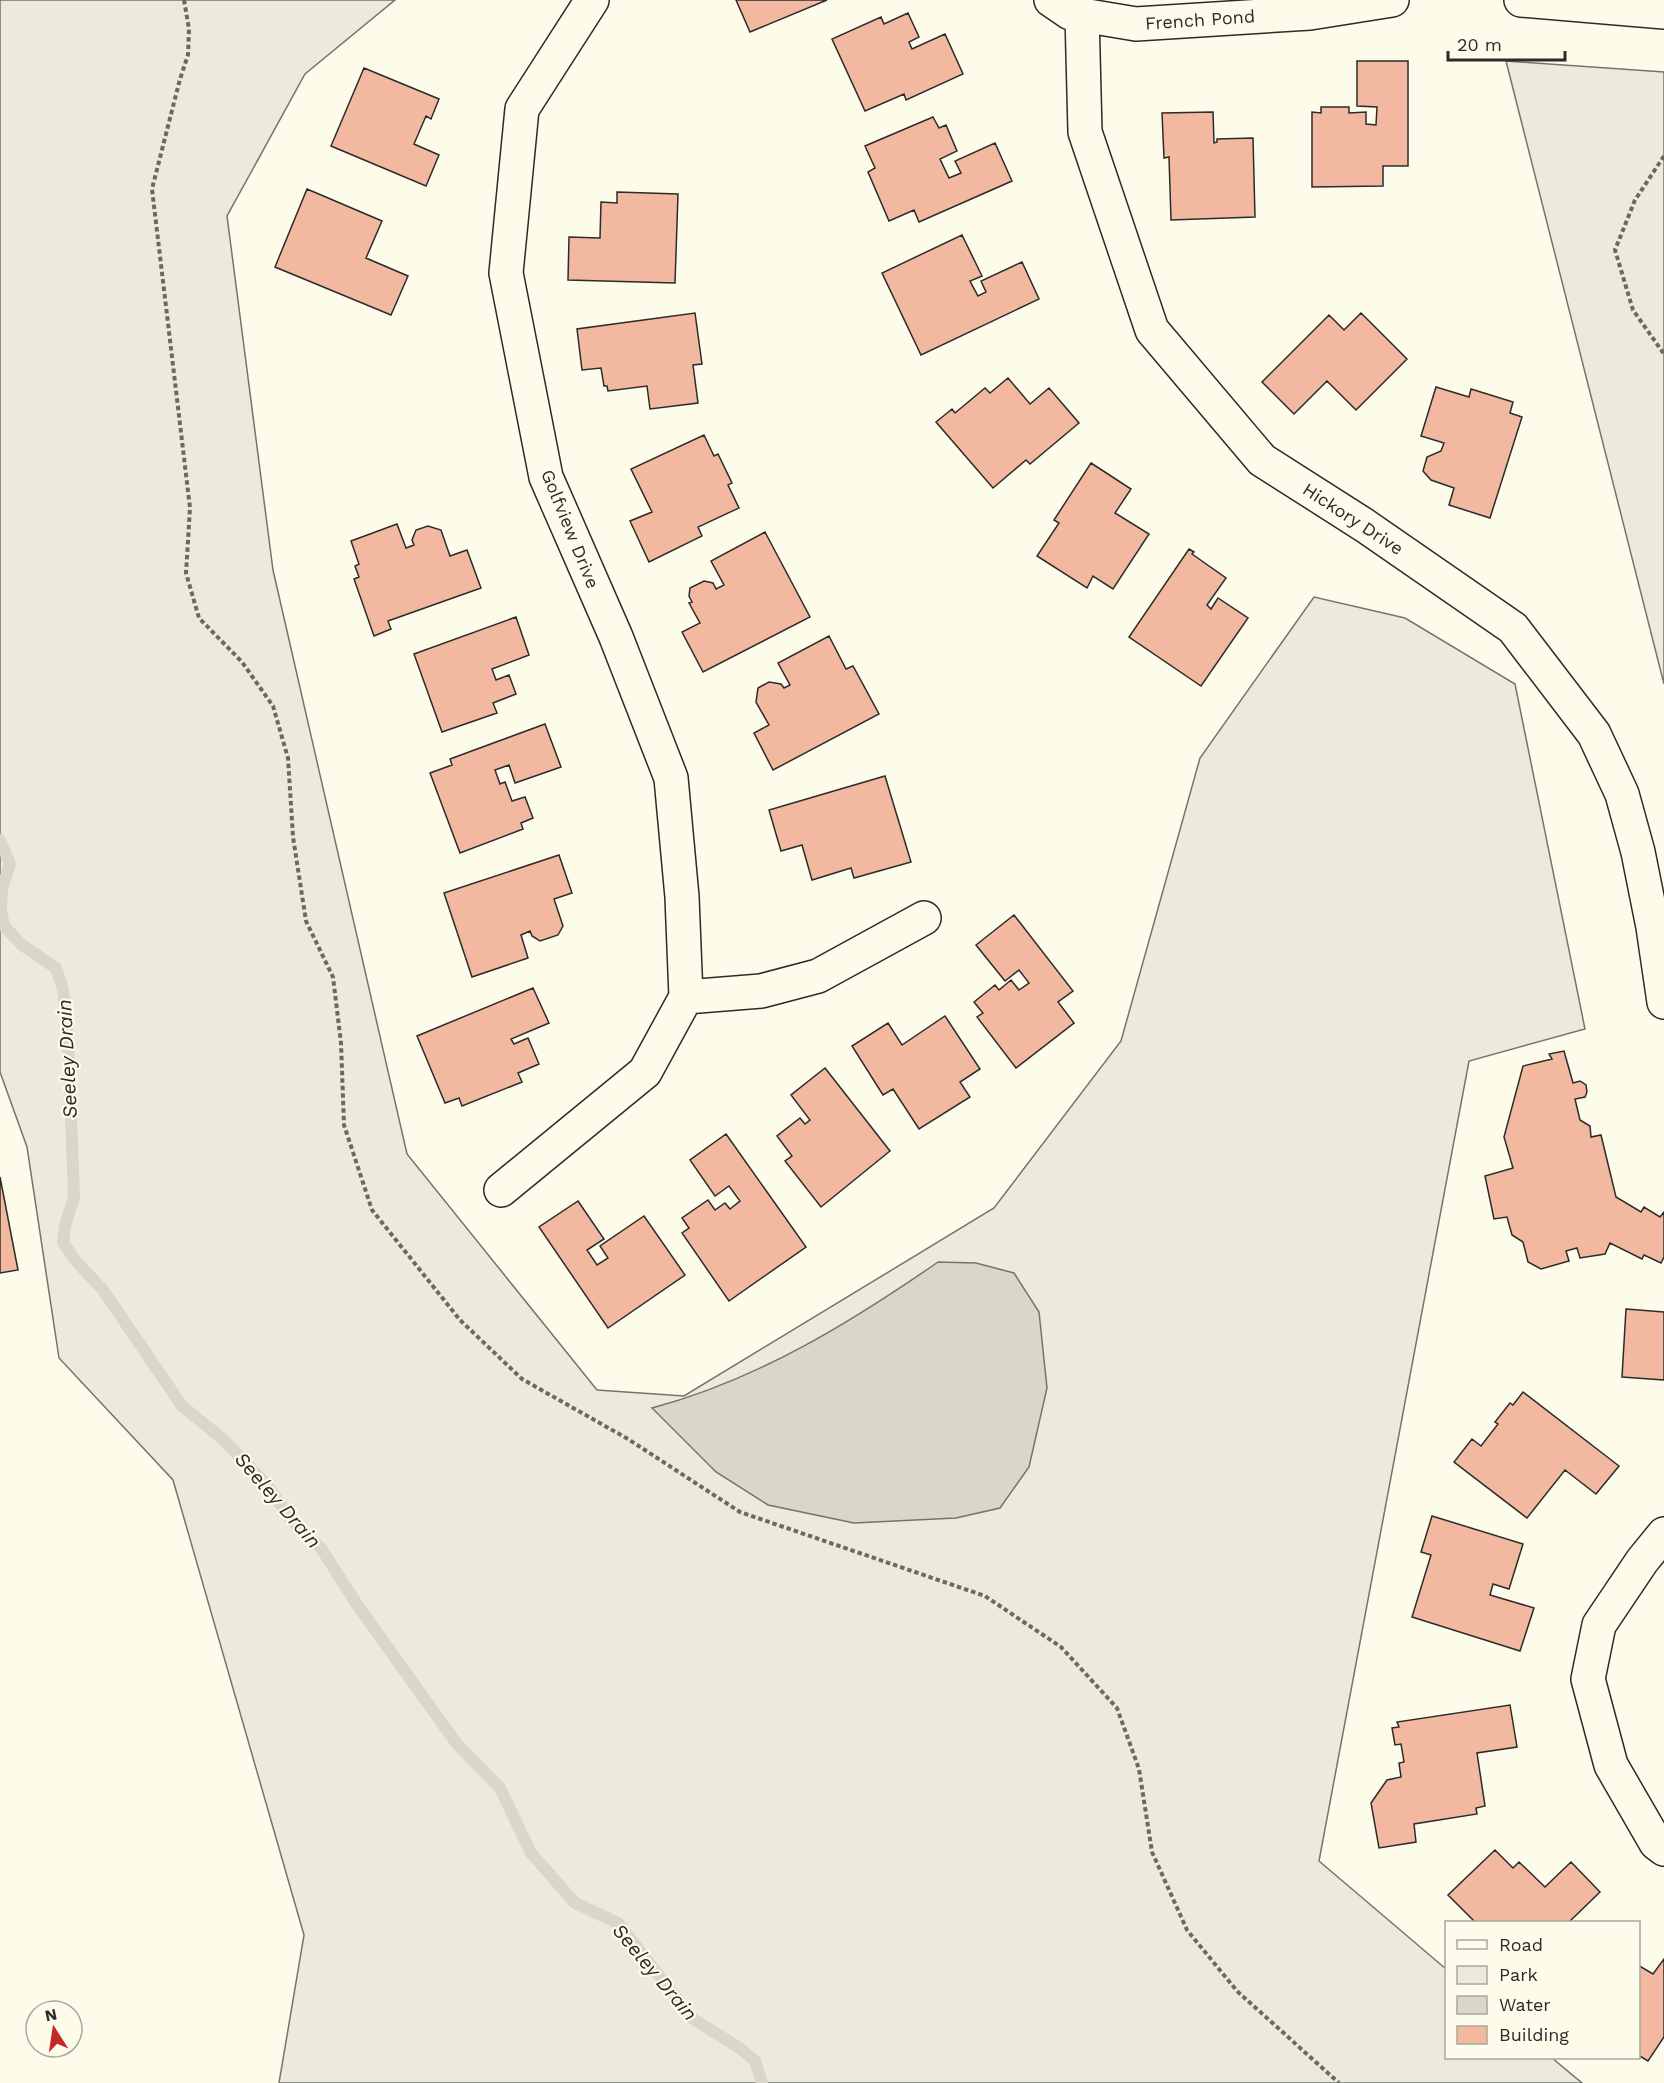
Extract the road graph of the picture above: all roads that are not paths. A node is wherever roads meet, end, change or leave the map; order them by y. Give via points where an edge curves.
1 (592, 0) edge
2 (1051, 0) edge
3 (1390, 0) edge
4 (1521, 0) edge
5 (1664, 12) edge
6 (1082, 15) junction
7 (924, 918) dead end
8 (686, 997) junction
9 (1664, 1002) edge
10 (501, 1190) dead end
11 (1664, 1534) edge
12 (1664, 1849) edge

1 - 8 street, Golfview Drive via 522,109 506,273 546,477 616,637 670,778 682,897
2 - 6 street, French Pond via 1070,13
3 - 6 street, French Pond via 1310,13 1136,24
4 - 5 street
6 - 9 street, Hickory Drive via 1084,132 1152,330 1262,459 1514,628 1594,734 1622,794 1653,927
7 - 8 street via 818,976 761,991
8 - 10 street via 645,1072
11 - 12 street via 1599,1625 1588,1679 1611,1764 1656,1843

